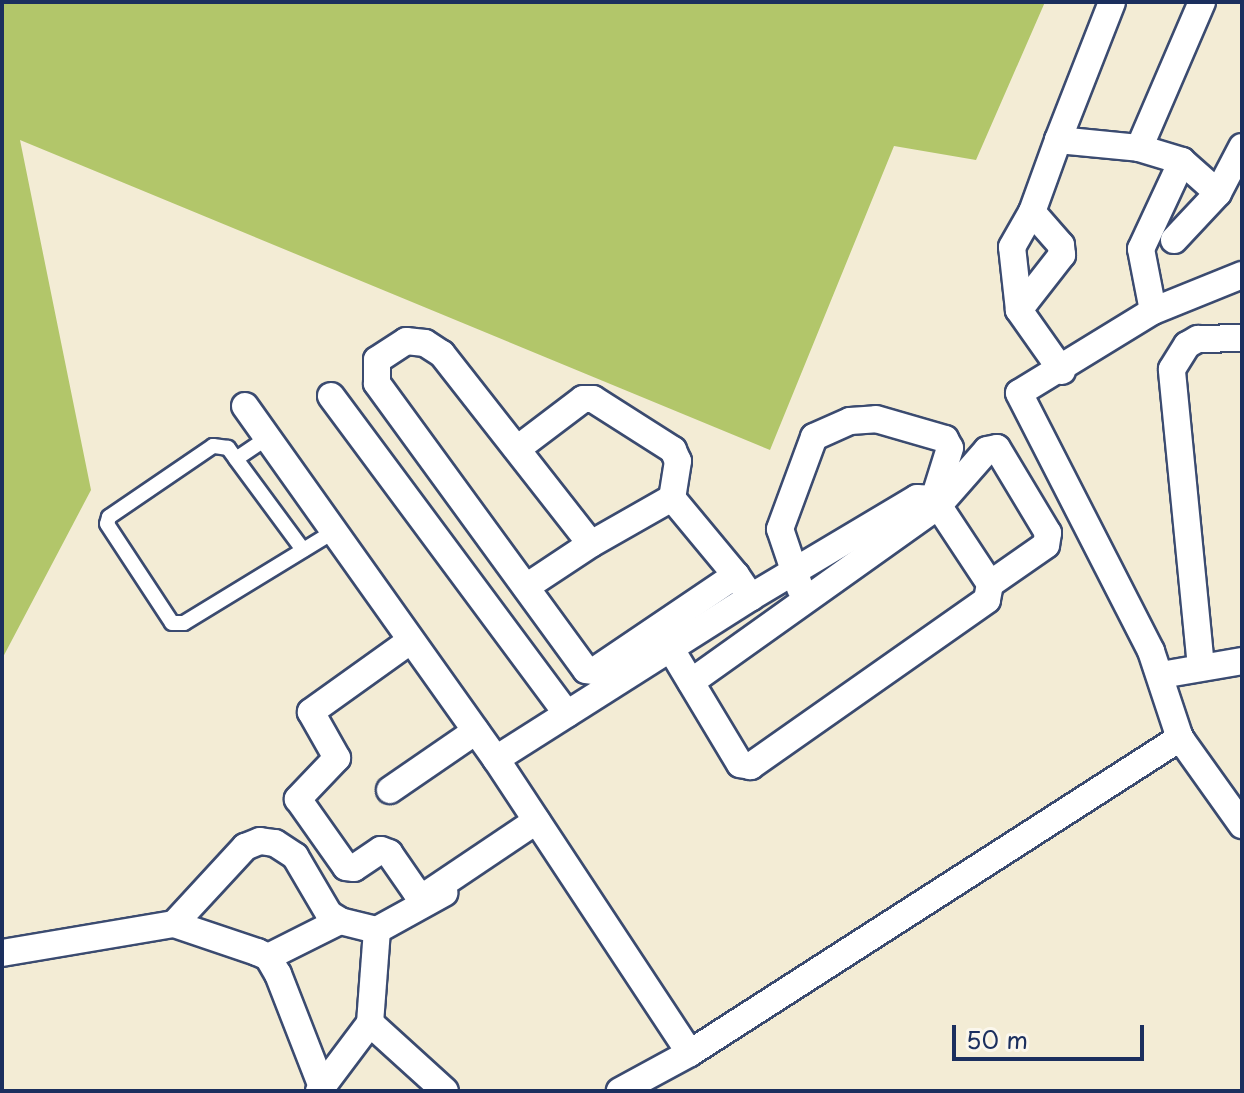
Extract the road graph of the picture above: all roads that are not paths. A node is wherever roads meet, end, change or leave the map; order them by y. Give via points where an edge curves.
1 (1112, 2) edge
2 (1202, 2) edge
3 (1058, 140) junction
4 (1242, 147) edge
5 (1139, 148) junction
6 (1182, 161) junction
7 (1218, 193) junction
8 (1032, 212) junction
9 (1174, 240) dead end
10 (1242, 275) edge
11 (1019, 310) junction
12 (1153, 311) junction
13 (1242, 338) edge
14 (1062, 371) junction
15 (331, 396) dead end
16 (245, 406) dead end
17 (267, 438) junction
18 (517, 449) junction
19 (236, 459) junction
20 (672, 498) junction
21 (936, 502) junction
22 (333, 532) junction
23 (591, 544) junction
24 (303, 550) junction
25 (791, 574) junction
26 (736, 575) junction
27 (990, 584) junction
28 (526, 587) junction
29 (751, 597) junction
30 (808, 601) junction
31 (410, 641) junction
32 (671, 649) junction
33 (1198, 656) junction
34 (1242, 661) edge
35 (1156, 663) junction
36 (691, 682) junction
37 (567, 714) junction
38 (476, 731) junction
39 (1180, 738) junction
40 (496, 759) junction
41 (390, 790) dead end
42 (1242, 825) edge
43 (540, 828) junction
44 (340, 921) junction
45 (174, 924) junction
46 (377, 930) junction
47 (2, 953) edge
48 (268, 957) junction
49 (370, 1023) junction
50 (690, 1053) junction
51 (320, 1089) edge
52 (445, 1091) edge
53 (620, 1091) edge

1 - 3 street
2 - 5 street
3 - 5 street
3 - 8 street
4 - 7 street
5 - 6 street
6 - 7 street
6 - 12 street via 1141,249
7 - 9 street
8 - 11 street via 1012,247
8 - 11 street via 1061,245 1062,255
10 - 12 street
11 - 14 street
12 - 14 street
13 - 33 street via 1198,339 1187,345 1172,369
14 - 35 street via 1019,393
15 - 37 street
16 - 17 street
17 - 19 lane
17 - 22 street
18 - 20 street via 583,399 593,399 673,450 678,461
18 - 23 street
18 - 28 street via 442,354 425,343 406,341 377,360 377,383
19 - 24 lane
19 - 24 lane via 228,448 213,446 109,517 107,524 172,623 184,623
20 - 23 street
20 - 26 street
21 - 25 street via 917,498
21 - 25 street via 950,448 945,439 876,419 850,421 814,437 780,529
21 - 27 street
21 - 27 street via 987,450 997,448 1048,533 1046,545
21 - 30 street
22 - 24 lane
22 - 31 street
23 - 28 street
25 - 29 street
25 - 30 street
26 - 28 street via 594,671 586,670
26 - 29 street
27 - 36 street via 987,600 751,766 740,764
29 - 32 street
30 - 36 street
31 - 38 street
31 - 43 street via 311,712 337,758 298,799 346,867 354,868 381,850 389,853 416,892 426,895
32 - 36 street
32 - 37 street
33 - 34 street
33 - 35 street
35 - 39 street
37 - 40 street
38 - 40 street
38 - 41 street
39 - 42 street
39 - 50 street
40 - 43 street
43 - 46 street
43 - 50 street
44 - 45 street via 329,914 295,856 260,841 245,847
44 - 46 street
44 - 48 street
45 - 47 street
45 - 48 street
46 - 49 street
48 - 51 street
49 - 51 street
49 - 52 street
50 - 53 street

